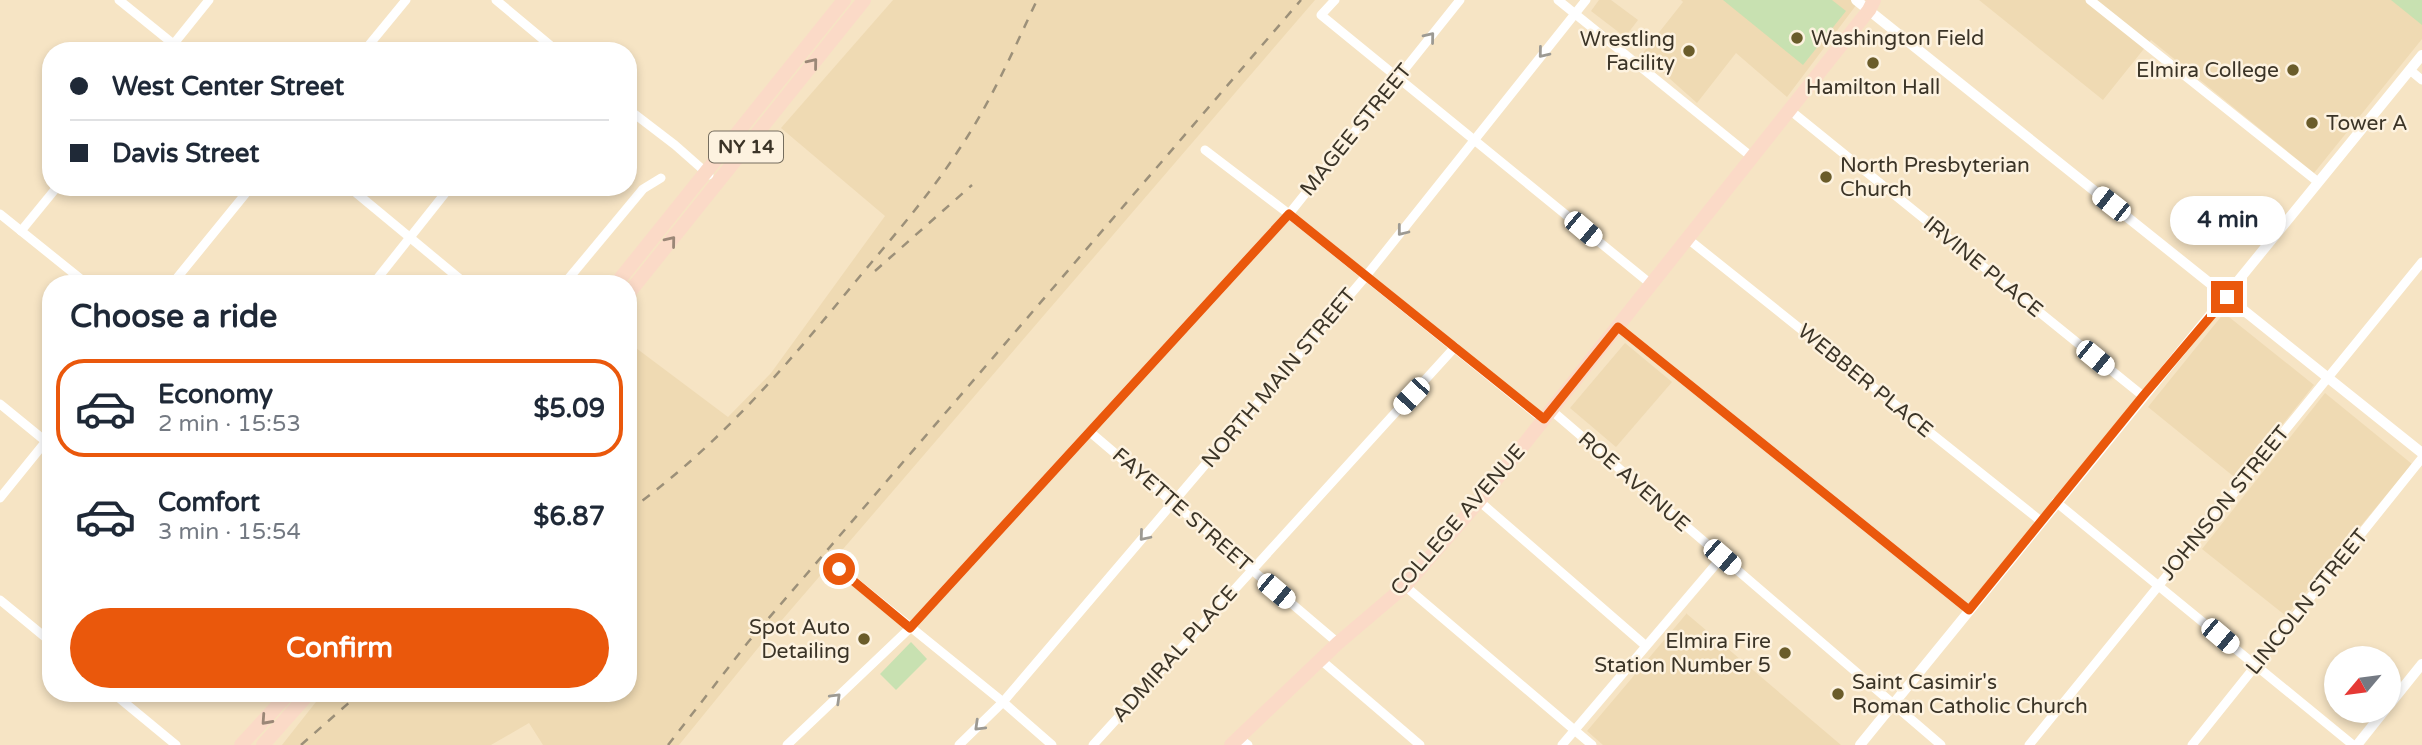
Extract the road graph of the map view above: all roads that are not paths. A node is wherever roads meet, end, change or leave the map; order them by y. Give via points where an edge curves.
1 (120, 0) edge
2 (209, 0) edge
3 (406, 0) edge
4 (496, 0) edge
5 (844, 0) edge
6 (864, 0) edge
7 (1335, 0) edge
8 (1460, 0) edge
9 (1558, 0) edge
10 (1586, 0) edge
11 (1857, 0) edge
12 (2090, 0) edge
13 (1872, 5) edge
14 (1575, 14) junction
15 (166, 42) edge
16 (175, 42) edge
17 (371, 42) edge
18 (546, 42) edge
19 (2422, 55) edge
20 (2410, 70) junction
21 (1398, 78) junction
22 (2422, 79) edge
23 (1791, 111) junction
24 (637, 116) edge
25 (1474, 140) junction
26 (1205, 150) dead end
27 (1753, 158) junction
28 (661, 178) dead end
29 (712, 178) junction
30 (2318, 182) junction
31 (50, 196) edge
32 (243, 196) edge
33 (360, 196) edge
34 (443, 196) edge
35 (0, 214) edge
36 (1289, 214) junction
37 (21, 231) junction
38 (411, 237) junction
39 (1688, 239) junction
40 (2422, 262) edge
41 (76, 275) edge
42 (179, 275) edge
43 (380, 275) edge
44 (455, 275) edge
45 (571, 275) edge
46 (624, 275) edge
47 (1366, 276) junction
48 (637, 282) edge
49 (1651, 285) junction
50 (2227, 297) junction
51 (1618, 327) junction
52 (1455, 347) junction
53 (2329, 376) junction
54 (2143, 396) junction
55 (0, 404) edge
56 (1548, 415) junction
57 (1090, 432) junction
58 (42, 436) edge
59 (42, 449) edge
60 (2422, 456) edge
61 (0, 498) edge
62 (1479, 500) junction
63 (2056, 502) junction
64 (1172, 503) junction
65 (2042, 522) junction
66 (1722, 557) junction
67 (839, 569) dead end
68 (1251, 570) junction
69 (2158, 585) junction
70 (1405, 586) junction
71 (0, 600) edge
72 (1969, 610) junction
73 (910, 628) junction
74 (42, 635) edge
75 (1338, 643) junction
76 (1646, 646) junction
77 (1322, 660) junction
78 (2422, 664) edge
79 (2256, 666) junction
80 (2401, 690) edge
81 (124, 702) edge
82 (281, 702) edge
83 (301, 702) edge
84 (1003, 702) junction
85 (1893, 704) junction
86 (2374, 723) edge
87 (1575, 730) junction
88 (1239, 743) edge
89 (176, 745) edge
90 (241, 745) edge
91 (263, 745) edge
92 (787, 745) edge
93 (959, 745) edge
94 (1052, 745) edge
95 (1093, 745) edge
96 (1420, 745) edge
97 (1562, 745) edge
98 (1592, 745) edge
99 (1860, 745) edge
100 (1941, 745) edge
101 (2029, 745) edge
102 (2192, 745) edge
103 (2355, 745) edge

1 - 15 street
2 - 16 street
3 - 17 street
4 - 18 street
5 - 29 main road, NY 14
29 -> 6 main road, NY 14
7 - 21 street via 1321,15
21 -> 8 street, MAGEE STREET
9 - 14 street
10 - 14 street, NORTH MAIN STREET
11 - 13 street
12 - 30 street
13 - 23 main road, COLLEGE AVENUE
13 - 50 street
14 -> 25 street, NORTH MAIN STREET
14 - 27 street
19 - 20 street
20 - 22 street
20 - 30 street
21 - 25 street
21 - 36 street, MAGEE STREET
23 - 27 main road, COLLEGE AVENUE
23 - 54 street, IRVINE PLACE
24 - 29 street
25 -> 47 street, NORTH MAIN STREET
25 - 49 street
26 - 36 street, ROE AVENUE
27 - 39 main road, COLLEGE AVENUE
28 - 45 street via 643,189
29 - 46 main road, NY 14
48 -> 29 main road, NY 14
30 - 50 street
31 - 37 street
32 - 42 street
33 - 38 street
34 - 38 street
35 - 37 street
36 - 47 street, ROE AVENUE
36 - 57 street, MAGEE STREET
37 - 41 street
38 - 43 street
38 - 44 street
39 - 49 main road, COLLEGE AVENUE
39 - 65 street, WEBBER PLACE
40 - 53 street, JOHNSON STREET
47 - 52 street, ROE AVENUE
47 - 64 street, NORTH MAIN STREET
49 - 51 main road, COLLEGE AVENUE
50 - 53 street
50 - 54 street
51 - 56 main road, COLLEGE AVENUE
51 - 72 street
52 - 56 street, ROE AVENUE
52 - 68 street, ADMIRAL PLACE
53 - 60 street
53 - 69 street, JOHNSON STREET
54 - 63 street
55 - 58 street
56 - 62 main road, COLLEGE AVENUE
56 - 66 street, ROE AVENUE
57 - 64 street, FAYETTE STREET
57 - 73 street, MAGEE STREET
59 - 61 street
60 - 79 street, LINCOLN STREET
62 - 70 main road, COLLEGE AVENUE
62 - 76 street
63 - 65 street
63 - 69 street
64 - 68 street, FAYETTE STREET
64 -> 84 street, NORTH MAIN STREET
65 - 72 street
66 - 76 street
66 - 85 street, ROE AVENUE
67 - 73 street
68 - 75 street, FAYETTE STREET
68 - 95 street, ADMIRAL PLACE
69 - 79 street
69 - 101 street, JOHNSON STREET
70 - 75 main road, COLLEGE AVENUE
70 - 87 street
71 - 74 street
72 - 85 street
73 - 84 street
92 -> 73 street, MAGEE STREET
75 - 77 main road, COLLEGE AVENUE
76 - 87 street
77 - 88 main road, COLLEGE AVENUE
77 - 96 street
78 - 80 street
79 - 102 street, LINCOLN STREET
79 - 103 street
81 - 89 street
82 -> 90 main road
83 - 91 main road
84 -> 93 street, NORTH MAIN STREET
84 - 94 street
85 - 99 street
85 - 100 street, ROE AVENUE
86 - 103 street
87 - 97 street
87 - 98 street

